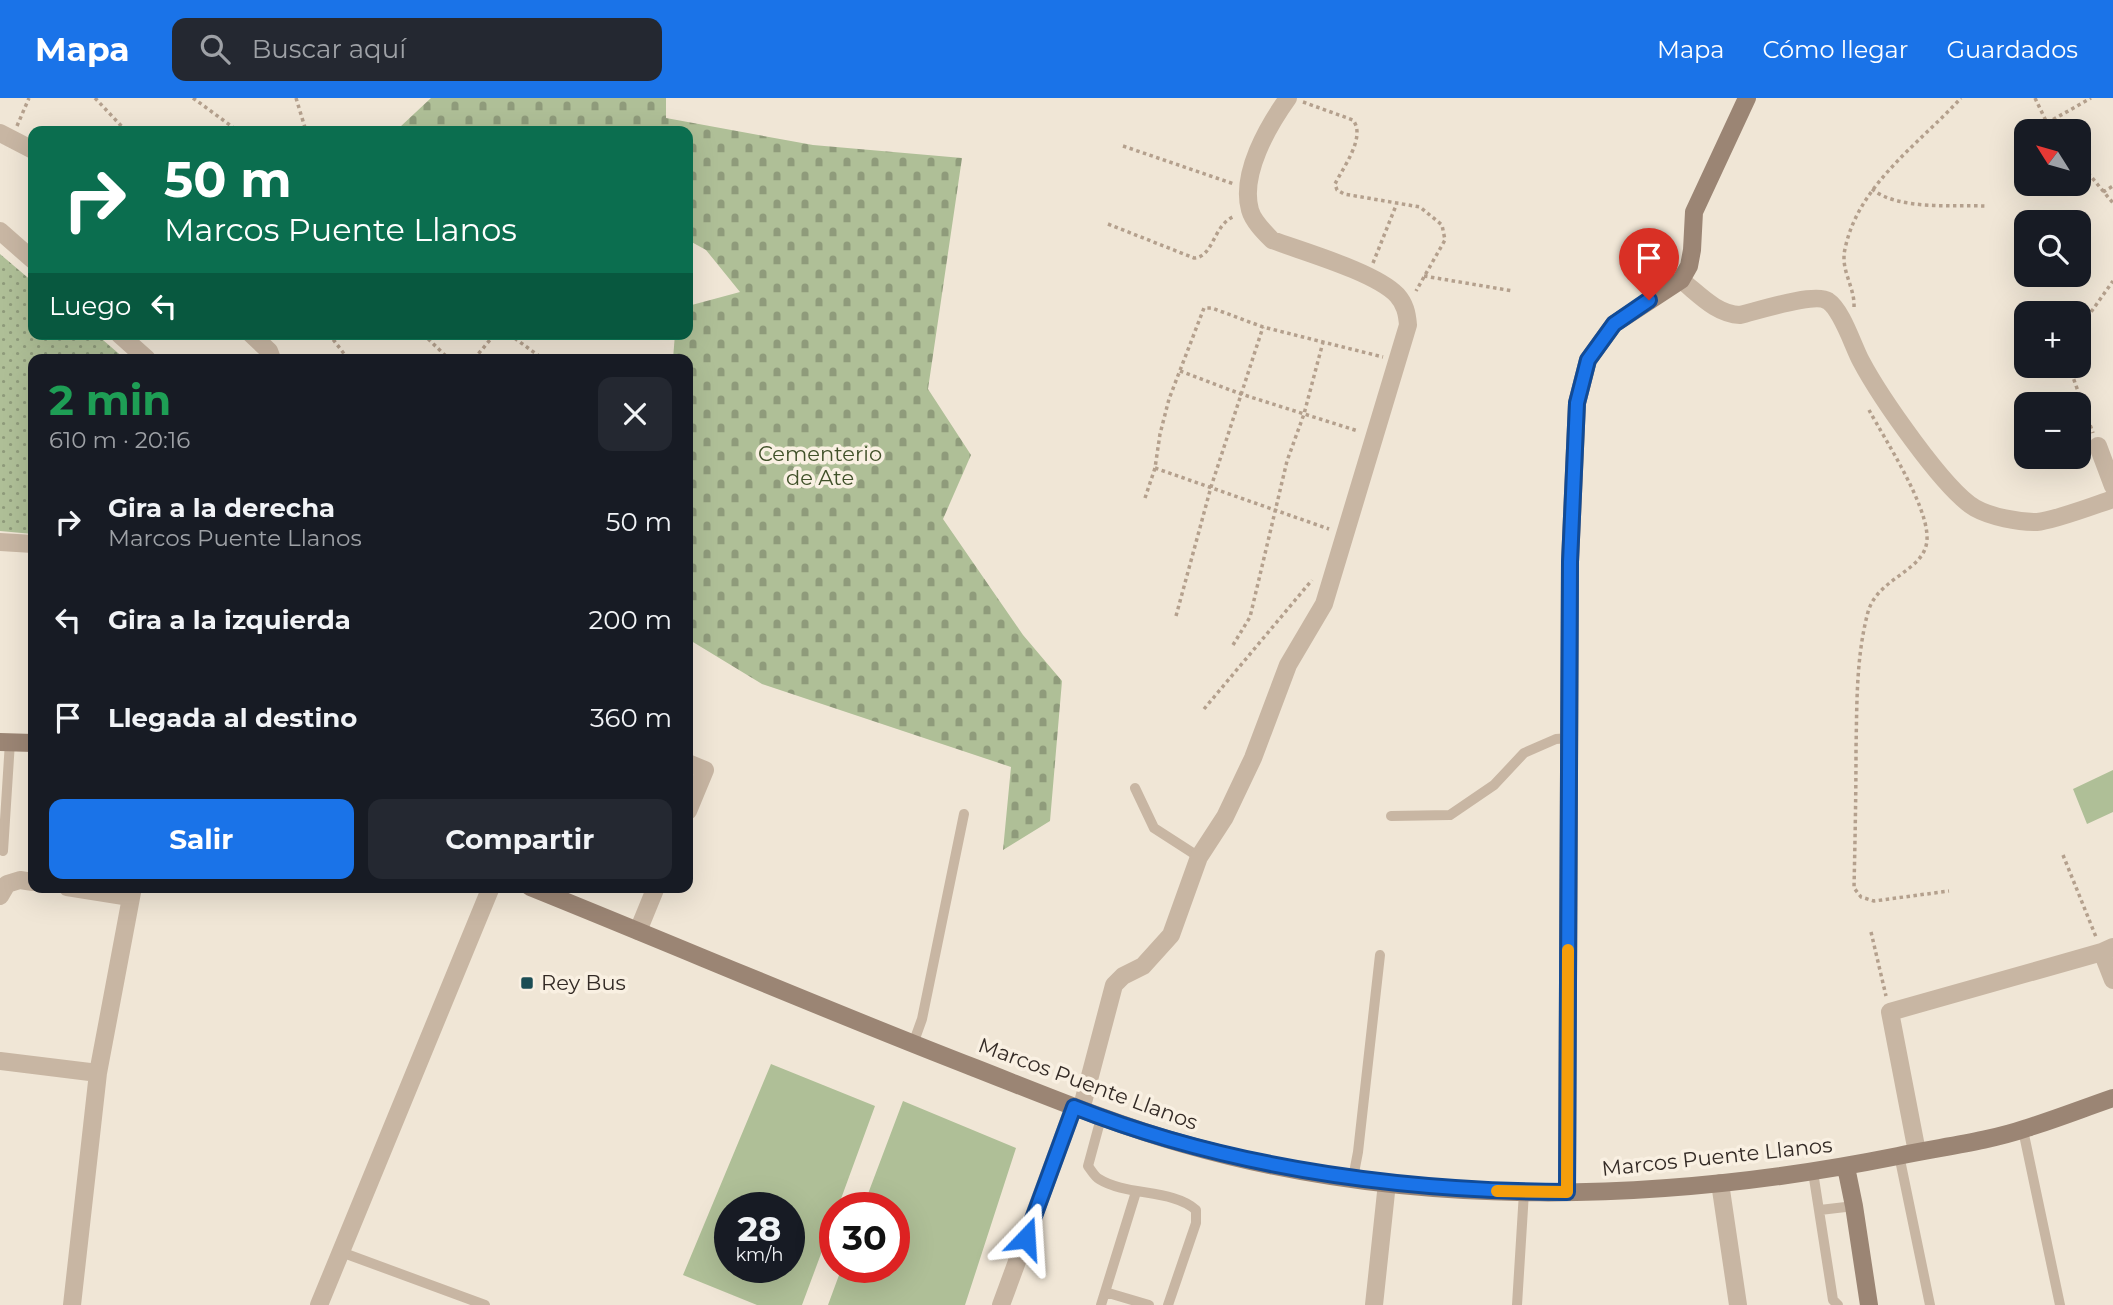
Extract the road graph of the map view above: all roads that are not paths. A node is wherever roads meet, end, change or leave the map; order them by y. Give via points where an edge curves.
1 (1290, 98) edge
2 (1747, 98) edge
3 (6, 135) edge
4 (28, 147) edge
5 (0, 231) edge
6 (28, 256) edge
7 (1681, 280) junction
8 (126, 340) edge
9 (257, 340) edge
10 (141, 354) edge
11 (270, 354) edge
12 (2098, 446) road end
13 (2113, 486) edge
14 (2113, 499) edge
15 (0, 542) edge
16 (28, 544) edge
17 (1570, 738) junction
18 (5, 742) edge
19 (28, 743) edge
20 (693, 765) edge
21 (1135, 788) dead end
22 (693, 799) edge
23 (964, 814) dead end
24 (1391, 816) dead end
25 (3, 851) dead end
26 (1199, 856) junction
27 (28, 881) edge
28 (131, 893) edge
29 (489, 893) edge
30 (545, 893) edge
31 (654, 893) edge
32 (0, 896) edge
33 (638, 931) junction
34 (2108, 950) edge
35 (1380, 955) dead end
36 (2113, 980) edge
37 (912, 1044) junction
38 (0, 1061) edge
39 (98, 1073) junction
40 (2113, 1098) edge
41 (1077, 1108) junction
42 (1101, 1118) junction
43 (2023, 1130) junction
44 (1908, 1154) junction
45 (1846, 1167) junction
46 (1813, 1172) junction
47 (1353, 1178) junction
48 (1387, 1183) junction
49 (1720, 1183) junction
50 (1136, 1192) junction
51 (1524, 1192) junction
52 (1567, 1192) junction
53 (1854, 1206) junction
54 (1820, 1210) junction
55 (341, 1252) junction
56 (1105, 1292) junction
57 (72, 1305) edge
58 (319, 1305) edge
59 (485, 1305) edge
60 (1001, 1305) edge
61 (1101, 1305) edge
62 (1149, 1305) edge
63 (1168, 1305) edge
64 (1374, 1305) edge
65 (1517, 1305) edge
66 (1738, 1305) edge
67 (1838, 1305) edge
68 (1869, 1305) edge
69 (1930, 1305) edge
70 (2060, 1305) edge

1 - 26 street via 1273,118 1256,154 1247,188 1250,211 1272,240 1381,282 1398,296 1408,325 1324,604 1288,665 1225,817
2 - 7 street via 1694,212 1689,266
3 - 4 street
5 - 6 street
7 - 14 street via 1730,315 1815,298 1828,300 1894,413 1948,484 1975,508 2038,522
7 - 17 street via 1614,324 1588,360 1577,403 1570,562
8 - 10 street
9 - 11 street
12 - 13 street
15 - 16 street
17 - 24 lane via 1524,753 1494,785 1450,815
17 - 52 street
18 - 19 street
18 - 25 lane
20 - 22 street via 705,770
21 - 26 lane via 1154,828
23 - 37 lane via 922,1019
26 - 41 street via 1171,935 1143,966 1114,985
27 - 32 street via 6,884
28 - 39 street
29 - 55 street
30 - 33 street, Marcos Puente Llanos
31 - 33 street
33 - 37 street, Marcos Puente Llanos
34 - 36 street
34 - 44 street via 1890,1012
35 - 47 lane
37 - 41 street, Marcos Puente Llanos
38 - 39 street
39 - 57 street
40 - 43 street, Marcos Puente Llanos
41 - 42 street, Marcos Puente Llanos
41 - 60 street
42 - 47 street, Marcos Puente Llanos via 1222,1154
42 - 50 lane via 1088,1166 1098,1179
43 - 44 street, Marcos Puente Llanos
43 - 70 lane
44 - 45 street, Marcos Puente Llanos
44 - 69 lane
45 - 46 street, Marcos Puente Llanos
45 - 53 street
46 - 49 street, Marcos Puente Llanos
46 - 54 lane
47 - 48 street, Marcos Puente Llanos
48 - 51 street, Marcos Puente Llanos
48 - 64 street
49 - 52 street, Marcos Puente Llanos
49 - 66 street
50 - 56 lane
50 - 63 lane via 1187,1202 1196,1210 1196,1223
51 - 52 street, Marcos Puente Llanos
51 - 65 lane
53 - 54 lane
53 - 68 street
54 - 67 lane via 1833,1300
55 - 58 street
55 - 59 lane
56 - 61 lane
56 - 62 lane

